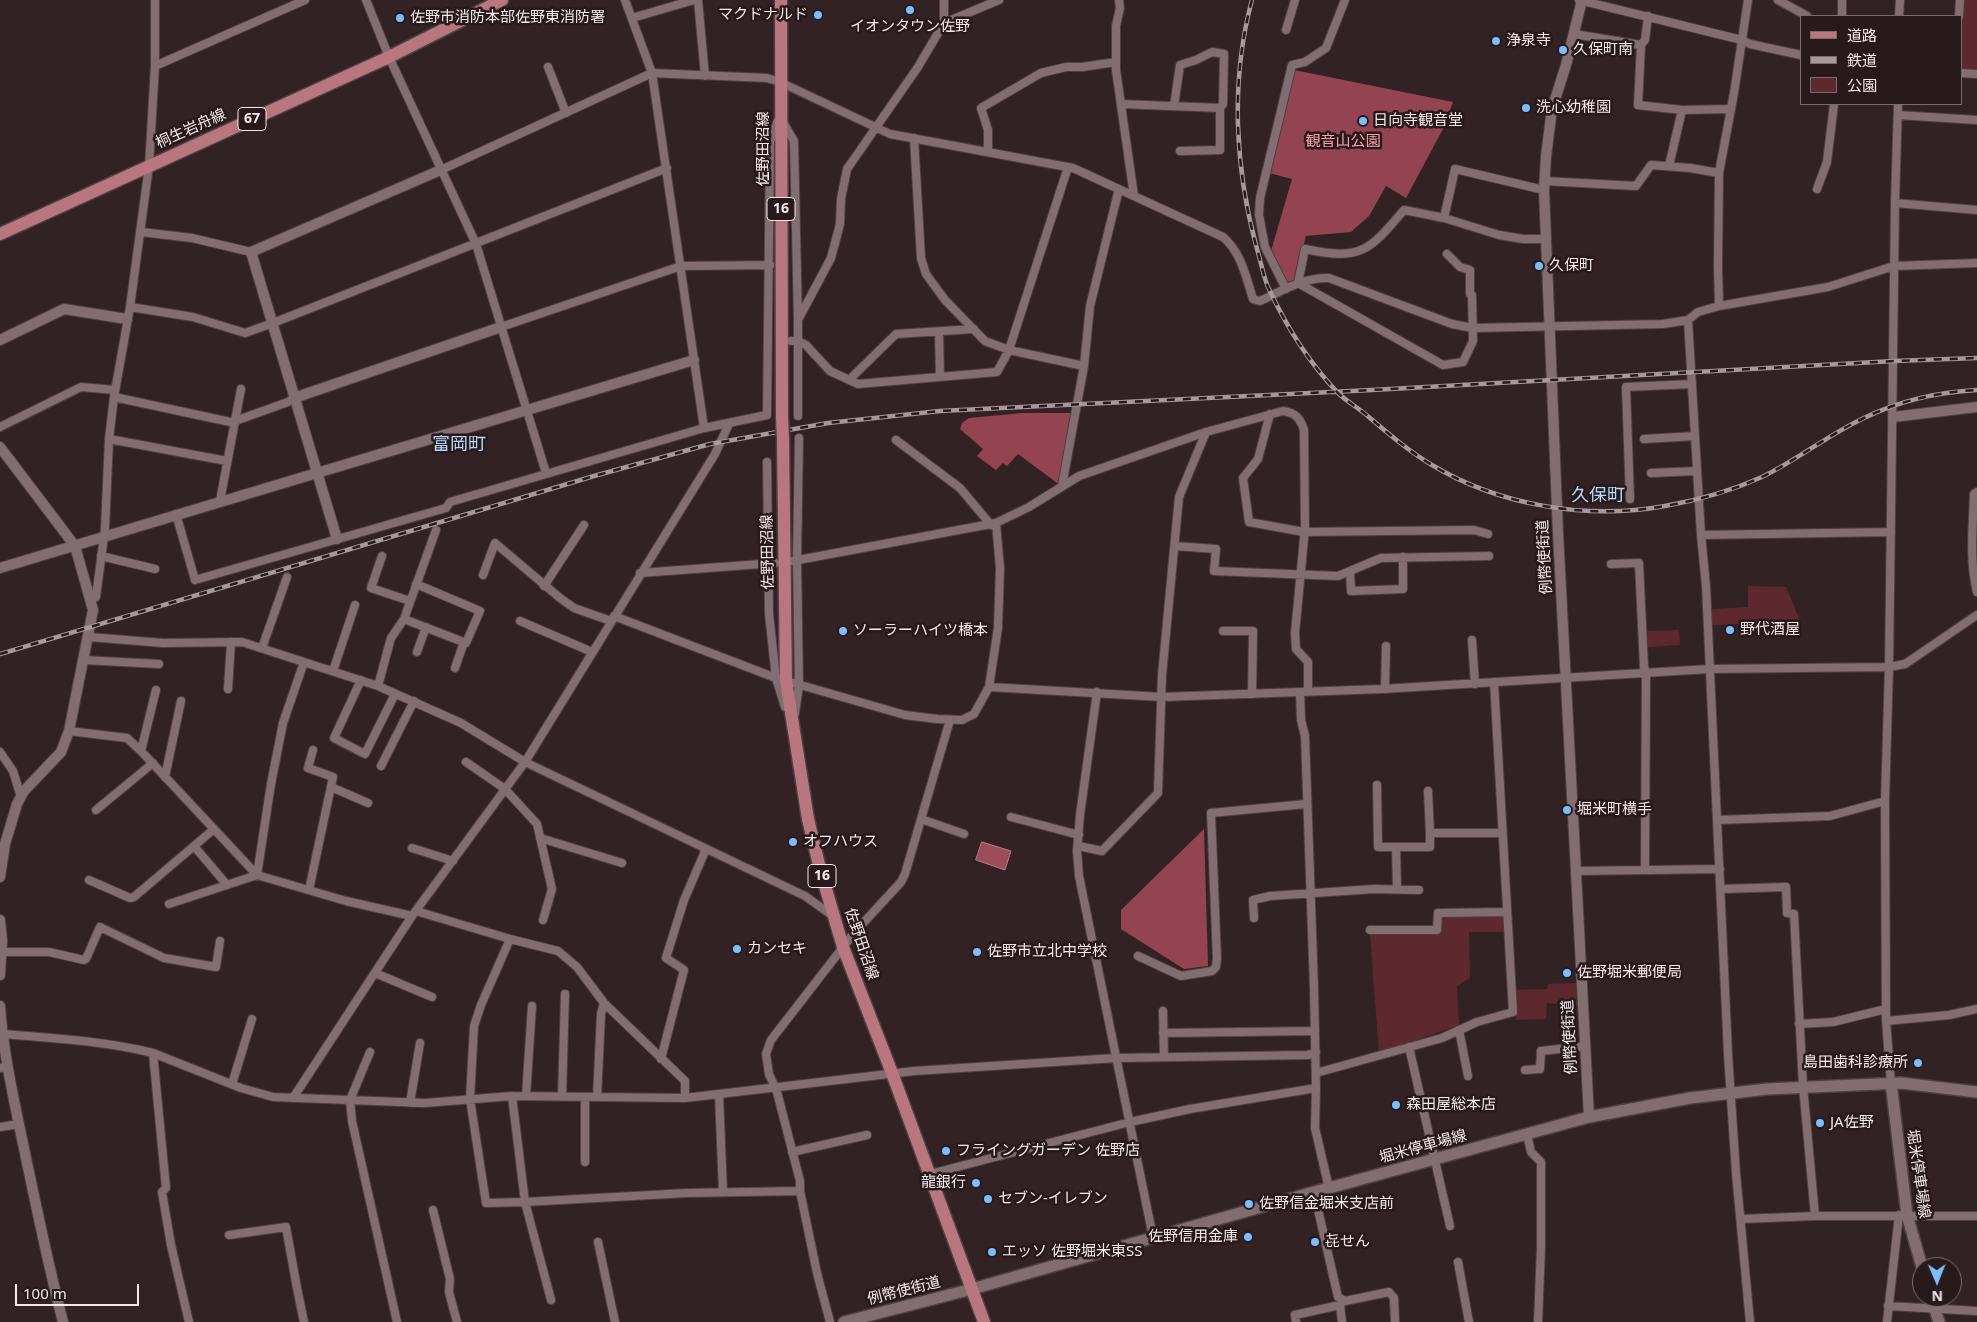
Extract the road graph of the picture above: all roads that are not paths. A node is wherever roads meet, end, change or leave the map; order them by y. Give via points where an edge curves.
1 (155, 0) edge
2 (305, 0) edge
3 (366, 0) edge
4 (502, 0) edge
5 (626, 0) edge
6 (659, 0) edge
7 (694, 0) edge
8 (698, 0) edge
9 (781, 0) edge
10 (944, 0) edge
11 (999, 0) edge
12 (1118, 0) edge
13 (1295, 0) edge
14 (1345, 0) edge
15 (1581, 0) edge
16 (1748, 0) edge
17 (1778, 0) edge
18 (1842, 0) edge
19 (1900, 0) edge
20 (1960, 0) edge
21 (662, 9) junction
22 (1805, 15) edge
23 (1842, 15) edge
24 (1899, 15) edge
25 (1959, 15) edge
26 (1648, 16) junction
27 (632, 18) junction
28 (944, 23) junction
29 (1286, 30) dead end
30 (1574, 34) junction
31 (1742, 40) junction
32 (1641, 45) junction
33 (1800, 55) edge
34 (389, 57) junction
35 (1116, 62) junction
36 (155, 66) junction
37 (548, 66) dead end
38 (1962, 73) edge
39 (652, 74) junction
40 (1977, 74) edge
41 (705, 76) junction
42 (780, 82) junction
43 (1121, 104) junction
44 (1834, 105) edge
45 (1898, 105) edge
46 (1174, 106) junction
47 (1220, 108) junction
48 (1730, 109) junction
49 (1682, 110) junction
50 (566, 113) junction
51 (1898, 115) junction
52 (780, 116) junction
53 (1977, 120) edge
54 (874, 128) junction
55 (914, 138) junction
56 (1180, 151) dead end
57 (988, 152) junction
58 (149, 166) junction
59 (1668, 166) junction
60 (1068, 167) junction
61 (667, 168) junction
62 (443, 169) junction
63 (1719, 173) junction
64 (1544, 186) junction
65 (1816, 188) dead end
66 (1119, 189) junction
67 (1134, 196) junction
68 (1895, 204) junction
69 (1977, 210) edge
70 (1444, 218) junction
71 (141, 232) junction
72 (0, 234) edge
73 (1545, 239) junction
74 (476, 244) junction
75 (251, 252) junction
76 (1447, 254) dead end
77 (1977, 263) edge
78 (770, 265) junction
79 (681, 266) junction
80 (1894, 266) junction
81 (1298, 283) junction
82 (1286, 289) junction
83 (1720, 306) junction
84 (130, 307) junction
85 (127, 319) junction
86 (798, 320) junction
87 (1688, 320) junction
88 (273, 323) junction
89 (501, 327) junction
90 (1549, 327) junction
91 (1473, 328) junction
92 (974, 329) junction
93 (939, 332) junction
94 (0, 340) edge
95 (794, 341) junction
96 (1010, 350) junction
97 (694, 360) junction
98 (1084, 366) junction
99 (940, 377) junction
100 (849, 380) junction
101 (1692, 384) junction
102 (241, 389) dead end
103 (114, 394) junction
104 (294, 398) junction
105 (1977, 407) edge
106 (526, 410) junction
107 (1270, 414) junction
108 (798, 416) dead end
109 (1893, 417) junction
110 (235, 422) junction
111 (729, 424) junction
112 (0, 427) edge
113 (704, 428) junction
114 (1206, 432) junction
115 (1695, 436) junction
116 (799, 438) dead end
117 (109, 439) junction
118 (1644, 439) dead end
119 (896, 440) dead end
120 (0, 447) edge
121 (228, 461) junction
122 (767, 462) dead end
123 (1697, 471) junction
124 (316, 472) junction
125 (546, 473) junction
126 (1651, 473) dead end
127 (1062, 486) junction
128 (1977, 492) edge
129 (1630, 499) dead end
130 (220, 501) junction
131 (176, 514) junction
132 (994, 524) junction
133 (584, 525) dead end
134 (436, 530) dead end
135 (1304, 532) junction
136 (1891, 532) junction
137 (1488, 534) dead end
138 (1701, 535) junction
139 (104, 538) junction
140 (336, 539) junction
141 (75, 546) junction
142 (1175, 546) junction
143 (102, 556) junction
144 (382, 556) dead end
145 (1489, 556) dead end
146 (1403, 557) junction
147 (795, 561) junction
148 (772, 563) junction
149 (1611, 564) dead end
150 (0, 568) edge
151 (155, 569) dead end
152 (1350, 571) junction
153 (640, 573) junction
154 (1300, 573) junction
155 (483, 574) dead end
156 (286, 577) dead end
157 (416, 584) junction
158 (544, 586) junction
159 (1977, 592) edge
160 (90, 601) junction
161 (410, 601) junction
162 (355, 605) dead end
163 (1977, 615) edge
164 (404, 619) junction
165 (612, 619) junction
166 (520, 621) dead end
167 (426, 627) junction
168 (1223, 631) dead end
169 (88, 637) junction
170 (1472, 640) dead end
171 (231, 642) junction
172 (464, 642) junction
173 (1386, 646) dead end
174 (262, 648) junction
175 (417, 652) dead end
176 (592, 652) junction
177 (83, 660) junction
178 (304, 662) junction
179 (159, 664) dead end
180 (1889, 667) junction
181 (455, 668) dead end
182 (1709, 669) junction
183 (333, 671) junction
184 (1646, 672) junction
185 (1566, 677) junction
186 (781, 679) junction
187 (361, 680) junction
188 (1494, 682) junction
189 (1475, 684) junction
190 (799, 685) junction
191 (378, 686) junction
192 (989, 688) junction
193 (228, 689) dead end
194 (1385, 689) junction
195 (156, 690) dead end
196 (1097, 692) junction
197 (1304, 692) junction
198 (395, 694) junction
199 (1252, 694) junction
200 (1162, 697) junction
201 (181, 701) dead end
202 (414, 701) junction
203 (950, 720) junction
204 (792, 727) junction
205 (69, 731) junction
206 (313, 750) dead end
207 (141, 751) junction
208 (0, 752) edge
209 (466, 762) dead end
210 (525, 762) junction
211 (153, 763) junction
212 (381, 766) dead end
213 (165, 777) junction
214 (1377, 785) dead end
215 (331, 787) junction
216 (505, 789) junction
217 (1428, 791) dead end
218 (21, 796) junction
219 (1885, 800) junction
220 (368, 803) dead end
221 (1306, 804) junction
222 (96, 810) dead end
223 (1011, 817) dead end
224 (921, 819) junction
225 (1717, 820) junction
226 (214, 829) junction
227 (1430, 833) junction
228 (1502, 833) junction
229 (964, 834) dead end
230 (1078, 835) junction
231 (540, 838) junction
232 (194, 846) junction
233 (1078, 846) junction
234 (1396, 847) junction
235 (412, 848) dead end
236 (706, 849) junction
237 (453, 861) junction
238 (622, 863) dead end
239 (1720, 868) junction
240 (1644, 870) junction
241 (1576, 871) junction
242 (257, 875) junction
243 (0, 877) edge
244 (89, 880) dead end
245 (227, 885) junction
246 (1397, 889) junction
247 (1721, 889) junction
248 (309, 890) junction
249 (1419, 890) dead end
250 (1311, 893) junction
251 (169, 904) dead end
252 (1506, 912) junction
253 (414, 914) junction
254 (834, 916) junction
255 (1254, 918) dead end
256 (0, 920) edge
257 (543, 920) dead end
258 (1370, 930) dead end
259 (510, 939) junction
260 (220, 941) dead end
261 (843, 948) junction
262 (2, 952) junction
263 (1138, 956) dead end
264 (0, 968) edge
265 (375, 973) junction
266 (0, 974) edge
267 (565, 994) dead end
268 (432, 997) dead end
269 (604, 1004) junction
270 (0, 1006) edge
271 (532, 1006) dead end
272 (1886, 1009) junction
273 (1977, 1009) edge
274 (1163, 1011) dead end
275 (252, 1019) dead end
276 (1886, 1021) junction
277 (1799, 1024) junction
278 (1459, 1030) junction
279 (1315, 1031) junction
280 (1163, 1033) junction
281 (1, 1034) edge
282 (420, 1043) dead end
283 (1586, 1046) junction
284 (1409, 1047) junction
285 (370, 1052) dead end
286 (1316, 1052) junction
287 (153, 1054) junction
288 (1164, 1057) junction
289 (1116, 1058) junction
290 (661, 1059) junction
291 (4, 1067) edge
292 (1525, 1070) dead end
293 (892, 1073) junction
294 (1316, 1074) junction
295 (1468, 1076) dead end
296 (1891, 1083) junction
297 (232, 1084) junction
298 (1803, 1086) junction
299 (774, 1087) junction
300 (1316, 1088) junction
301 (1731, 1092) junction
302 (1977, 1092) edge
303 (719, 1095) junction
304 (512, 1096) junction
305 (526, 1096) junction
306 (562, 1097) junction
307 (586, 1097) junction
308 (597, 1097) junction
309 (293, 1098) junction
310 (685, 1098) junction
311 (470, 1099) junction
312 (350, 1100) junction
313 (410, 1103) junction
314 (1589, 1117) junction
315 (1130, 1122) junction
316 (19, 1124) junction
317 (0, 1127) edge
318 (1527, 1134) junction
319 (867, 1135) dead end
320 (792, 1152) junction
321 (1434, 1159) junction
322 (585, 1162) dead end
323 (930, 1174) junction
324 (1329, 1188) junction
325 (800, 1191) junction
326 (723, 1192) junction
327 (1314, 1192) junction
328 (525, 1202) junction
329 (433, 1210) dead end
330 (1903, 1215) junction
331 (1815, 1216) junction
332 (1977, 1216) edge
333 (1741, 1219) junction
334 (1450, 1226) dead end
335 (228, 1235) dead end
336 (1153, 1237) junction
337 (598, 1242) dead end
338 (1918, 1257) edge
339 (1458, 1262) dead end
340 (972, 1289) junction
341 (551, 1300) dead end
342 (1342, 1303) junction
343 (1888, 1306) junction
344 (1934, 1307) edge
345 (1935, 1310) junction
346 (1977, 1311) edge
347 (63, 1322) edge
348 (189, 1322) edge
349 (304, 1322) edge
350 (397, 1322) edge
351 (457, 1322) edge
352 (616, 1322) edge
353 (830, 1322) edge
354 (844, 1322) edge
355 (984, 1322) edge
356 (1296, 1322) edge
357 (1342, 1322) edge
358 (1395, 1322) edge
359 (1469, 1322) edge
360 (1538, 1322) edge
361 (1750, 1322) edge
362 (1886, 1322) edge
363 (1939, 1322) edge

1 - 36 street
2 - 36 street
3 - 34 street
4 - 34 main road, 桐生岩舟線 / 67
5 - 27 street
6 - 21 street
7 - 21 street
8 - 41 street
9 - 42 main road, 佐野田沼線 / 16
10 - 28 street
11 - 28 street
12 - 35 street
13 - 29 street
14 - 82 street via 1326,48 1305,62 1292,65 1260,198 1260,224 1265,247
15 - 26 street
15 - 30 street, 例幣使街道
16 - 31 street
17 - 22 street
18 - 23 street
19 - 24 street
20 - 25 street
21 - 27 street
26 - 31 street
26 - 32 street via 1645,40
27 - 39 street
28 - 54 street via 918,67
30 - 32 street
30 - 64 street, 例幣使街道 via 1552,108
31 - 33 street
31 - 48 street
32 - 49 street via 1638,105
34 - 58 main road, 桐生岩舟線 / 67
34 - 62 street
35 - 43 street
35 - 57 street via 1041,73 981,108 988,130
36 - 58 street
37 - 50 street
38 - 40 street
39 - 41 street
39 - 50 street
39 - 61 street
41 - 42 street via 767,78
42 - 52 main road, 佐野田沼線 / 16
42 - 54 street
43 - 46 street
43 - 67 street
44 - 65 street via 1827,162
45 - 51 street
46 - 47 street
46 - 47 street via 1180,65 1212,52 1224,54 1223,104
47 - 56 street via 1220,150
48 - 49 street
48 - 63 street
49 - 59 street
50 - 62 street
51 - 53 street
51 - 68 street
52 - 78 street via 770,142
52 - 86 street via 794,141
52 - 186 main road, 佐野田沼線 / 16, bridge
54 - 55 street
54 - 86 street via 847,169 840,224 831,258
55 - 57 street
55 - 92 street via 921,258 926,274
57 - 60 street
58 - 71 street
58 - 72 main road, 桐生岩舟線 / 67
59 - 63 street
59 - 64 street via 1651,165 1636,186
60 - 66 street
60 - 96 street
61 - 74 street
61 - 79 street
62 - 74 street
62 - 75 street
63 - 83 street
64 - 70 street via 1455,169
64 - 73 street, 例幣使街道
66 - 67 street
66 - 98 street via 1090,306
67 - 82 street via 1232,244 1253,299 1260,301
68 - 69 street
68 - 80 street
70 - 73 street via 1500,235
70 - 81 street via 1404,210 1368,248 1330,254 1305,249
71 - 75 street via 192,238
71 - 84 street
73 - 90 street, 例幣使街道
74 - 88 street
74 - 89 street
75 - 88 street
76 - 91 street via 1460,267 1470,270
77 - 80 street
78 - 79 street
78 - 111 street via 767,415
79 - 89 street
79 - 97 street
80 - 83 street via 1828,287
80 - 109 street
81 - 82 street
81 - 91 street via 1316,277 1329,278 1452,324
81 - 91 street via 1443,365 1463,362 1473,341
83 - 87 street via 1698,312
84 - 85 street
84 - 88 street via 192,317 245,333
85 - 94 street via 64,309
85 - 103 street
86 - 95 street
87 - 90 street via 1663,324
87 - 101 street
88 - 104 street
89 - 104 street
89 - 106 street
90 - 91 street
90 - 185 street, 例幣使街道
92 - 93 street
92 - 96 street via 985,341
93 - 99 street
93 - 100 street via 896,334
95 - 100 street via 806,345 830,371
95 - 108 street
96 - 98 street
96 - 99 street via 997,372
97 - 106 street
97 - 113 street
98 - 127 street
99 - 100 street via 858,384
101 - 115 street
101 - 129 street via 1626,387
102 - 110 street
103 - 110 street
103 - 112 street via 81,387
103 - 117 street
104 - 110 street
104 - 124 street
105 - 109 street
106 - 124 street
106 - 125 street
107 - 114 street
107 - 135 street via 1283,410 1292,413 1300,418 1304,430
107 - 135 street via 1258,459 1243,478 1249,522
109 - 136 street
110 - 121 street
111 - 113 street
111 - 153 street via 715,454
113 - 125 street
114 - 127 street via 1079,476
114 - 142 street via 1179,497
115 - 118 street
115 - 123 street
116 - 147 street
117 - 121 street
117 - 139 street
119 - 132 street via 960,488
120 - 141 street
121 - 130 street
122 - 148 street
123 - 126 street
123 - 138 street
124 - 130 street
124 - 140 street
125 - 140 street via 450,502 446,508
127 - 132 street
128 - 159 street via 1974,494 1972,548
130 - 131 street
131 - 139 street
131 - 140 street via 196,580
132 - 147 street
132 - 192 street via 1000,568 998,628
133 - 158 street
134 - 157 street
135 - 137 street via 1474,530
135 - 154 street
136 - 138 street
136 - 180 street
138 - 182 street
139 - 141 street
139 - 143 street
141 - 150 street
141 - 160 street
142 - 154 street via 1216,549 1214,571
142 - 200 street
143 - 151 street
143 - 160 street via 96,596
144 - 161 street via 371,588
145 - 146 street
146 - 152 street via 1381,558
146 - 152 street via 1403,589 1351,591
147 - 190 street
148 - 153 street
148 - 186 street via 770,614
149 - 184 street via 1639,563
152 - 154 street via 1338,576
153 - 165 street
154 - 197 street via 1295,633 1296,649 1308,662 1308,688
155 - 158 street via 496,543
156 - 174 street
157 - 161 street
157 - 172 street via 480,611
158 - 165 street via 574,608
160 - 169 street via 93,617
161 - 164 street
162 - 183 street
163 - 180 street via 1905,664
164 - 167 street
164 - 191 street via 392,638
165 - 176 street
165 - 186 street
166 - 176 street
167 - 172 street
167 - 175 street
168 - 199 street via 1253,631
169 - 171 street via 163,643
169 - 177 street
170 - 189 street
171 - 174 street
171 - 193 street
172 - 181 street
173 - 194 street
174 - 178 street
176 - 210 street
177 - 179 street
177 - 205 street
178 - 183 street
178 - 242 street via 283,723
180 - 182 street
180 - 219 street
182 - 184 street
182 - 225 street
183 - 187 street
184 - 185 street
184 - 240 street
185 - 188 street
185 - 241 street, 例幣使街道
186 - 190 street
186 - 204 main road, 佐野田沼線 / 16
187 - 191 street
187 - 198 street via 334,738 365,754
188 - 189 street
188 - 228 street
189 - 194 street
190 - 203 street via 905,715
190 - 204 street
191 - 198 street
192 - 196 street
192 - 203 street via 974,714 962,720
194 - 197 street
195 - 207 street
196 - 200 street
196 - 230 street
197 - 199 street
197 - 221 street via 1300,720 1304,736
198 - 202 street
199 - 200 street
200 - 233 street via 1158,793 1102,850
201 - 213 street
202 - 210 street
202 - 212 street
203 - 224 street
204 - 254 main road, 佐野田沼線 / 16 via 808,819
205 - 207 street via 127,738
205 - 218 street via 61,752
206 - 215 street via 308,768 333,777
207 - 211 street
208 - 218 street via 13,771
209 - 216 street
210 - 216 street
210 - 236 street
211 - 213 street
211 - 222 street
213 - 226 street
214 - 234 street via 1378,847
215 - 220 street
215 - 248 street
216 - 231 street via 537,824
216 - 237 street
217 - 227 street
218 - 243 street via 5,844
219 - 225 street via 1830,816
219 - 272 street
221 - 250 street
221 - 263 street via 1211,813 1217,958 1212,972 1181,976
223 - 230 street
224 - 229 street
224 - 261 street via 901,882
225 - 239 street
226 - 232 street
226 - 242 street
227 - 228 street
227 - 234 street via 1430,847
228 - 252 street
230 - 233 street
231 - 238 street
231 - 257 street via 552,889
232 - 244 street via 134,898
232 - 245 street
233 - 289 street via 1079,876
234 - 246 street
235 - 237 street
236 - 254 street via 805,896
236 - 290 street via 684,900 666,958 684,970
237 - 253 street
239 - 240 street
239 - 247 street
240 - 241 street
241 - 283 street, 例幣使街道
242 - 245 street
242 - 248 street
245 - 251 street
246 - 249 street
246 - 250 street
247 - 277 street via 1786,887 1787,913 1794,914
247 - 301 street
248 - 253 street
250 - 255 street via 1253,900
250 - 279 street
252 - 258 street via 1438,914 1437,930
252 - 278 street via 1513,1012
253 - 259 street
253 - 265 street
254 - 261 main road, 佐野田沼線 / 16
256 - 262 street
259 - 269 street via 558,951 577,966
259 - 311 street via 474,1026
260 - 262 street via 216,967 164,958 100,927 84,960 49,952
261 - 293 main road, 佐野田沼線 / 16
261 - 299 street via 771,1040 766,1054
262 - 264 street
264 - 266 street
265 - 268 street
265 - 309 street
267 - 306 street
269 - 290 street
269 - 308 street via 600,1014
270 - 281 street
271 - 305 street
272 - 276 street
272 - 277 street via 1833,1022
273 - 276 street
274 - 280 street
275 - 297 street
276 - 296 street
277 - 298 street
278 - 284 street
278 - 295 street
279 - 280 street
279 - 286 street
280 - 288 street
281 - 287 street via 81,1040
281 - 291 street
282 - 313 street
283 - 292 street via 1541,1051 1540,1069
283 - 314 street, 例幣使街道
284 - 294 street
284 - 321 street
285 - 312 street
286 - 288 street via 1308,1055
286 - 294 street
287 - 297 street
287 - 348 street via 166,1188 162,1192
288 - 289 street
289 - 293 street
289 - 315 street
290 - 310 street via 684,1081
291 - 316 street
293 - 299 street
293 - 323 main road, 佐野田沼線 / 16
294 - 300 street
296 - 298 main road, 堀米停車場線
296 - 302 main road, 堀米停車場線
296 - 330 main road, 堀米停車場線
297 - 309 street via 273,1097
298 - 301 main road, 堀米停車場線
298 - 331 street
299 - 303 street
299 - 320 street
300 - 315 street
300 - 324 street via 1315,1128
301 - 314 main road, 堀米停車場線
301 - 333 street
303 - 310 street
303 - 326 street
304 - 305 street
304 - 311 street
304 - 328 street
305 - 306 street
306 - 307 street
307 - 308 street
307 - 322 street
308 - 310 street
309 - 312 street
311 - 313 street
311 - 328 street via 486,1203
312 - 313 street
312 - 350 street via 354,1131
314 - 318 main road, 堀米停車場線
315 - 323 street
315 - 336 street
316 - 317 street
316 - 347 street
318 - 321 main road, 堀米停車場線
318 - 360 street via 1532,1152 1541,1162 1542,1247
319 - 320 street
320 - 325 street
321 - 324 main road, 堀米停車場線
321 - 334 street
323 - 340 main road, 佐野田沼線 / 16
324 - 327 main road, 堀米停車場線
325 - 326 street
325 - 353 street
326 - 328 street
327 - 336 main road, 堀米停車場線
327 - 342 street
328 - 341 street
329 - 351 street
330 - 331 street
330 - 332 street
330 - 338 main road, 堀米停車場線
330 - 343 street
331 - 333 street
333 - 361 street
335 - 349 street via 286,1226
336 - 340 main road, 堀米停車場線
337 - 352 street
339 - 359 street
340 - 354 main road, 例幣使街道
340 - 355 main road, 佐野田沼線 / 16
342 - 356 street via 1295,1315
342 - 357 street
342 - 358 street via 1389,1292 1394,1298
343 - 345 street
343 - 362 street
344 - 345 main road
345 - 346 street
345 - 363 main road

